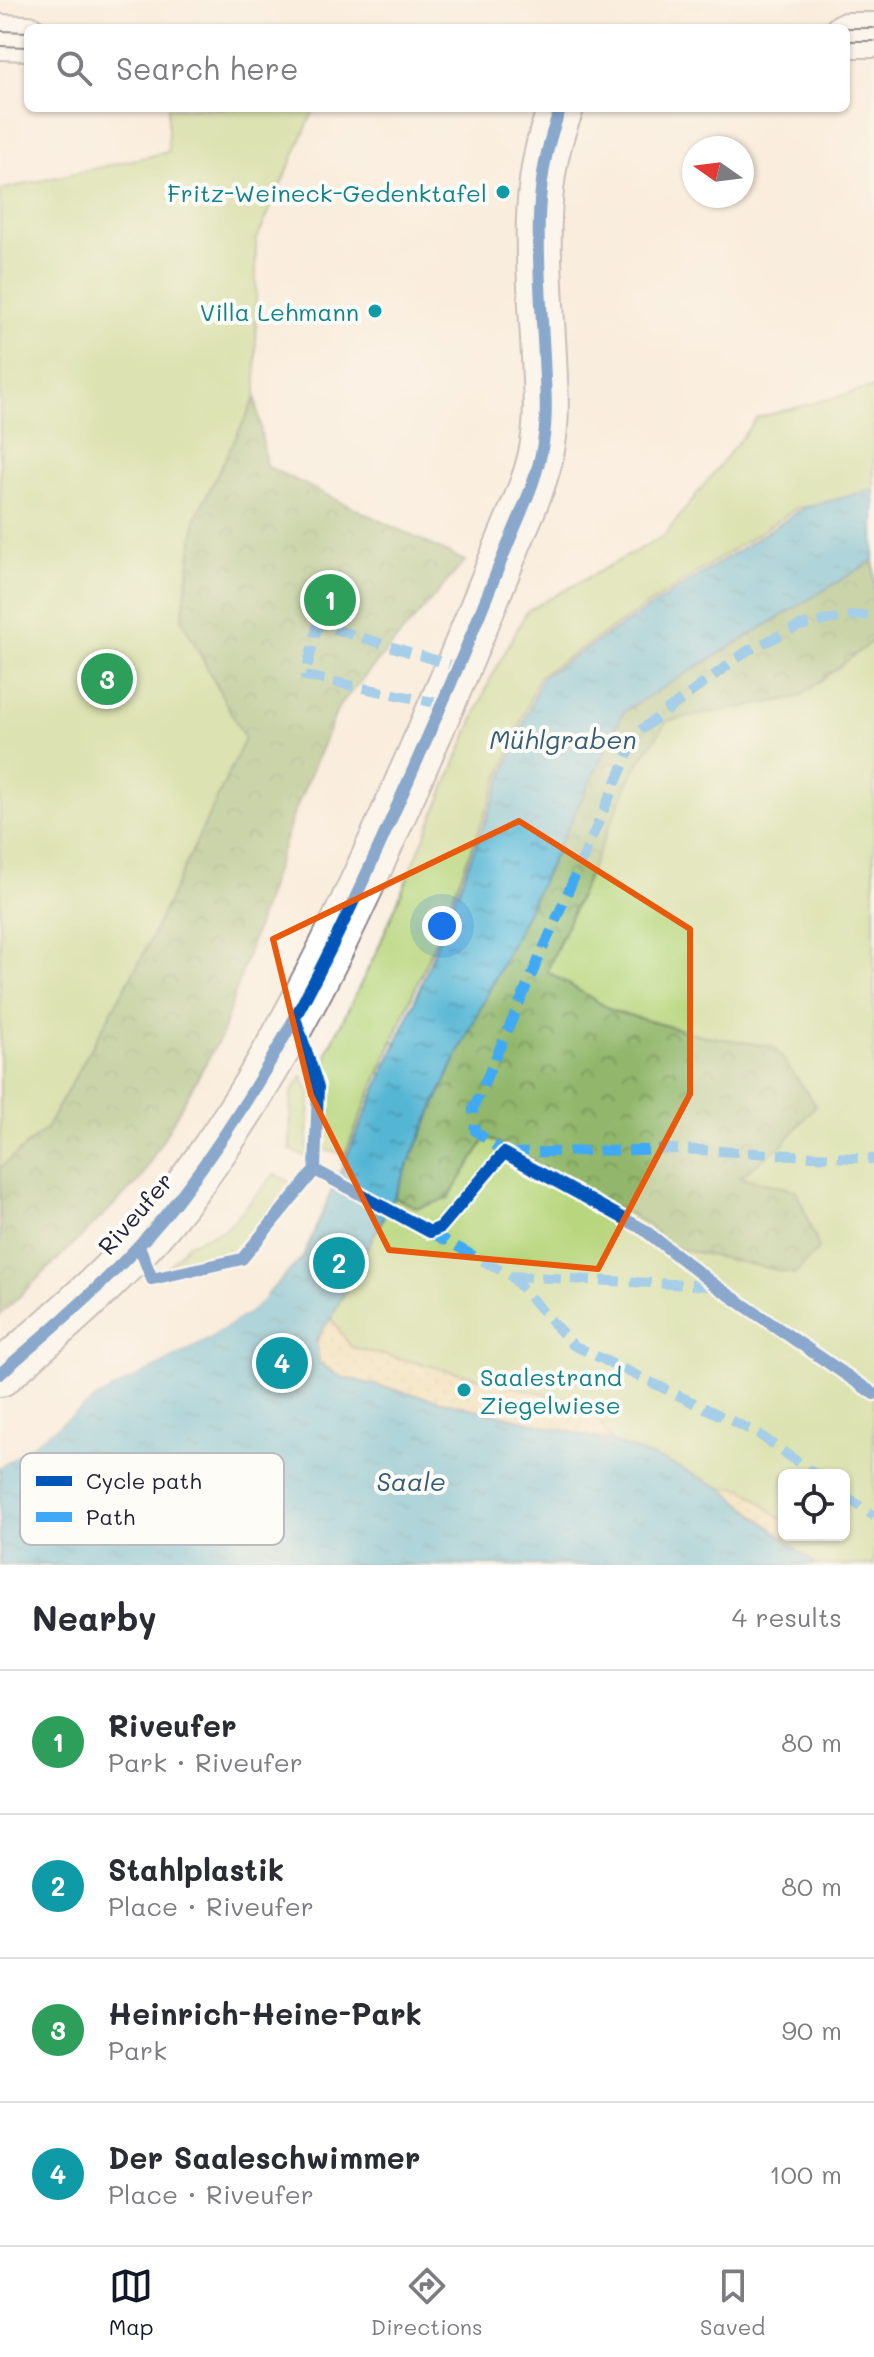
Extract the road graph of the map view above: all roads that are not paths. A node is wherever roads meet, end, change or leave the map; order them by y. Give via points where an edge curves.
1 (850, 35) edge
2 (874, 35) edge
3 (0, 37) edge
4 (24, 38) edge
5 (560, 112) edge
6 (0, 1374) edge

1 - 2 street
3 - 4 street
5 - 6 street, Riveufer via 546,154 538,230 543,446 442,704 343,925 219,1143 179,1200 112,1275

